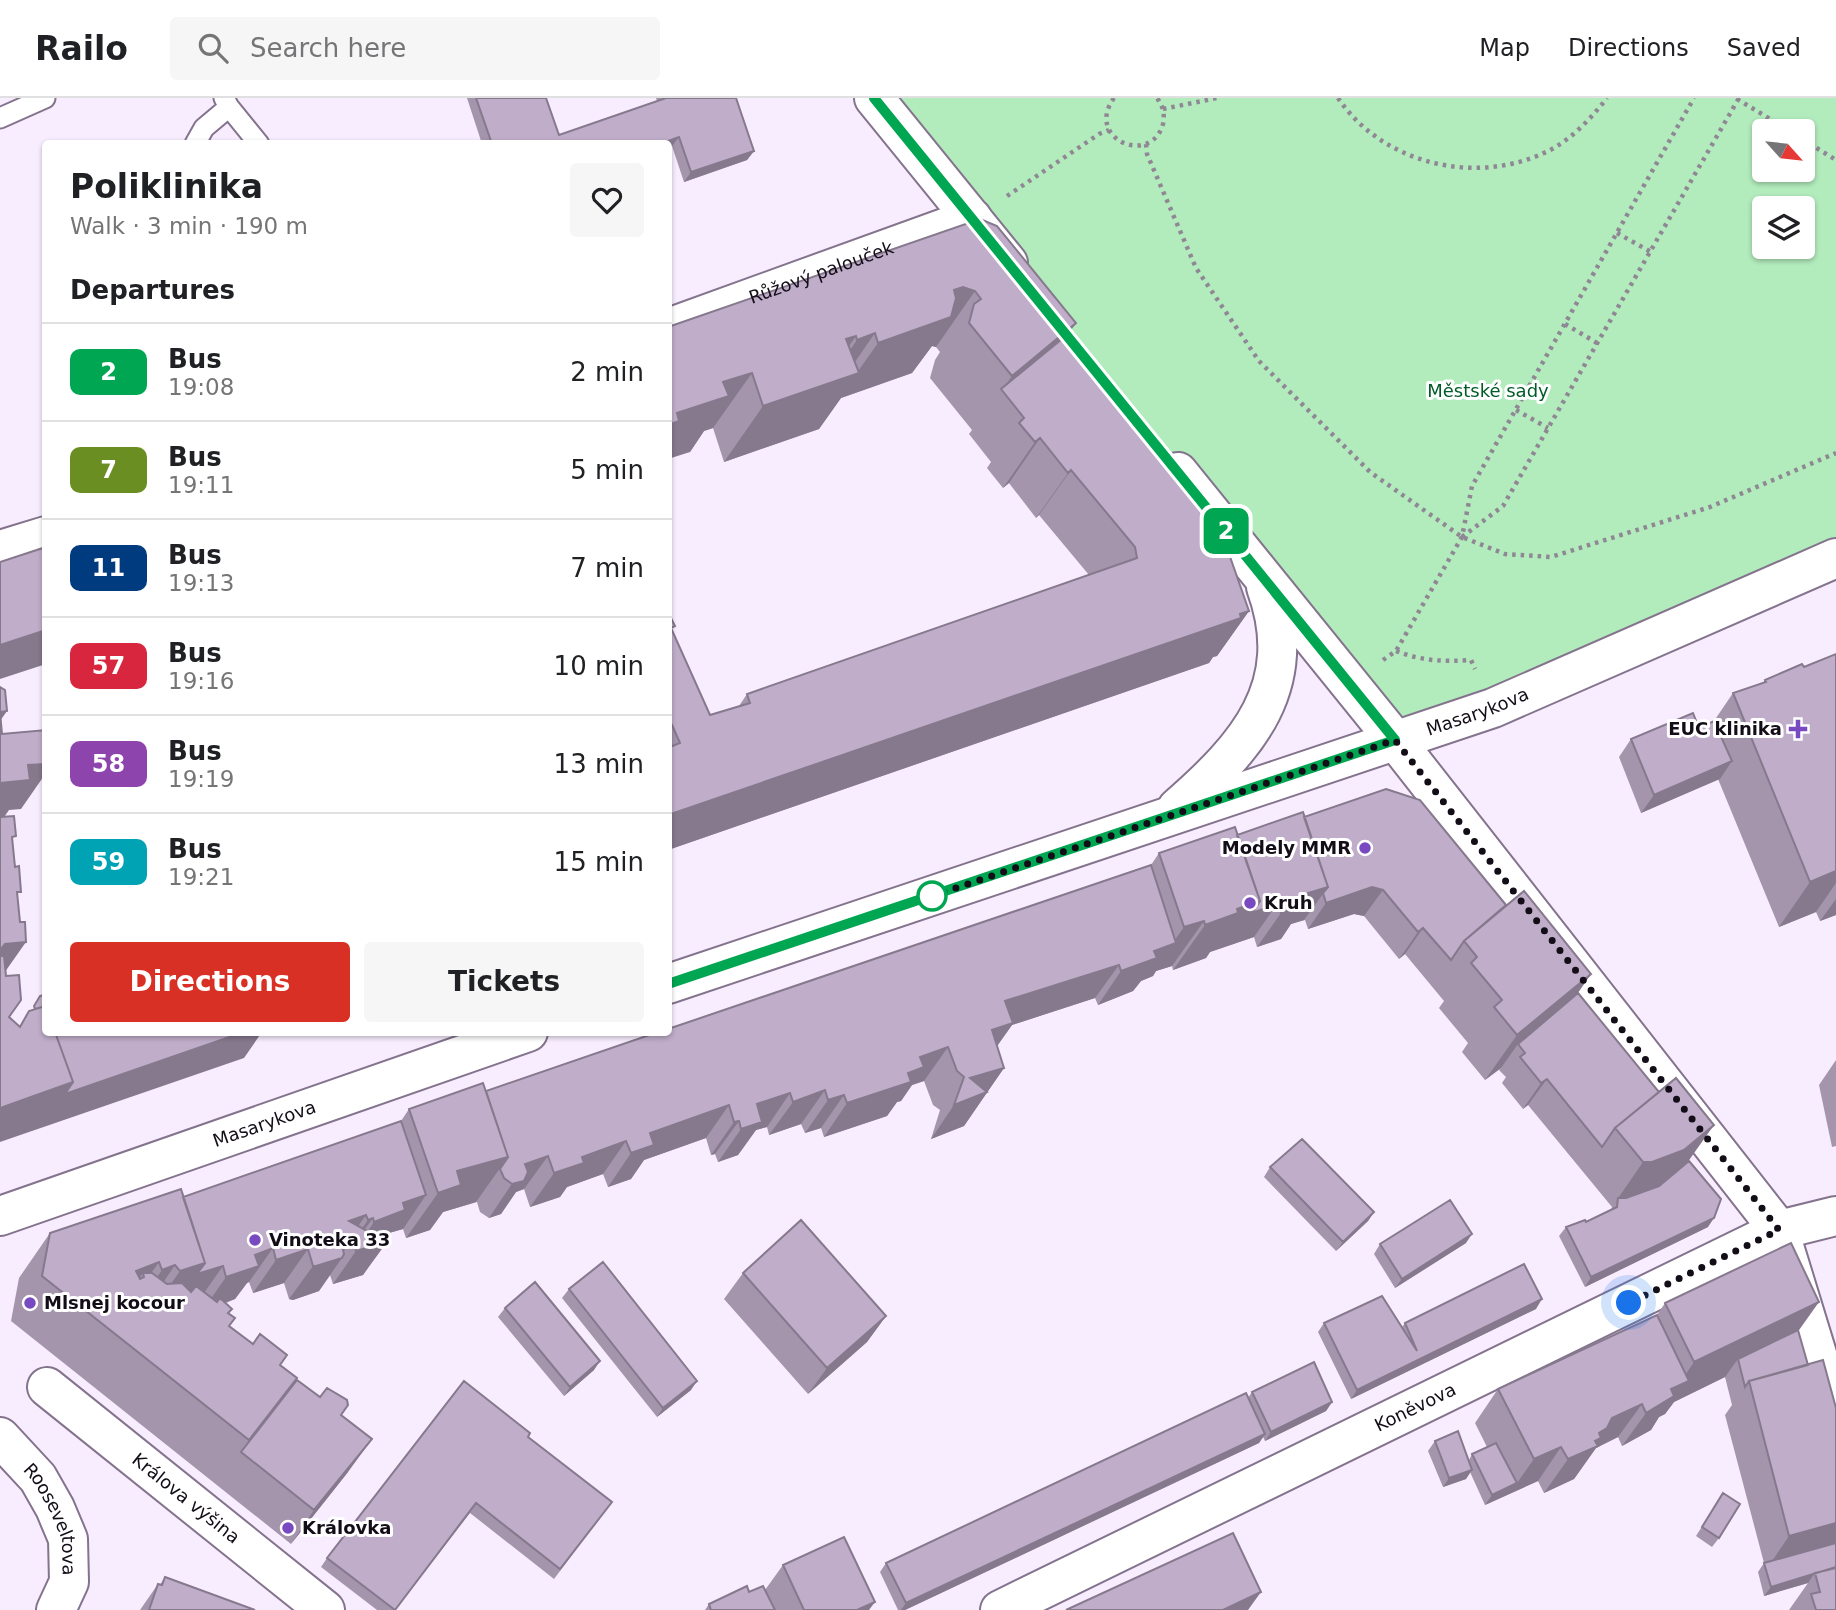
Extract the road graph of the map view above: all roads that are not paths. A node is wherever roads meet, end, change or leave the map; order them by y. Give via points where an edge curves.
1 (45, 98) edge
2 (874, 98) edge
3 (226, 102) edge
4 (0, 118) edge
5 (197, 140) edge
6 (256, 140) edge
7 (972, 218) junction
8 (1034, 294) edge
9 (672, 327) edge
10 (1156, 445) edge
11 (42, 537) edge
12 (0, 550) edge
13 (1836, 558) edge
14 (1262, 575) junction
15 (1395, 740) junction
16 (1167, 817) junction
17 (672, 983) edge
18 (517, 1036) edge
19 (0, 1216) edge
20 (1836, 1216) edge
21 (1779, 1230) junction
22 (47, 1387) dead end
23 (1836, 1416) edge
24 (0, 1437) edge
25 (56, 1610) edge
26 (325, 1610) edge
27 (1000, 1610) edge

1 - 4 lane
2 - 7 street
3 - 5 lane
3 - 6 lane
7 - 8 street
7 - 9 street, Růžový palouček
10 - 14 street
11 - 12 street
13 - 15 street, Masarykova via 1493,708
14 - 15 street
14 - 16 street via 1278,636 1268,696 1239,748
15 - 16 street, Masarykova
15 - 21 street
16 - 17 street, Masarykova
18 - 19 street, Masarykova
20 - 21 street, Koněvova
21 - 23 street
21 - 27 street, Koněvova
22 - 26 street, Králova výšina
24 - 25 street, Rooseveltova via 38,1478 68,1539 69,1583

